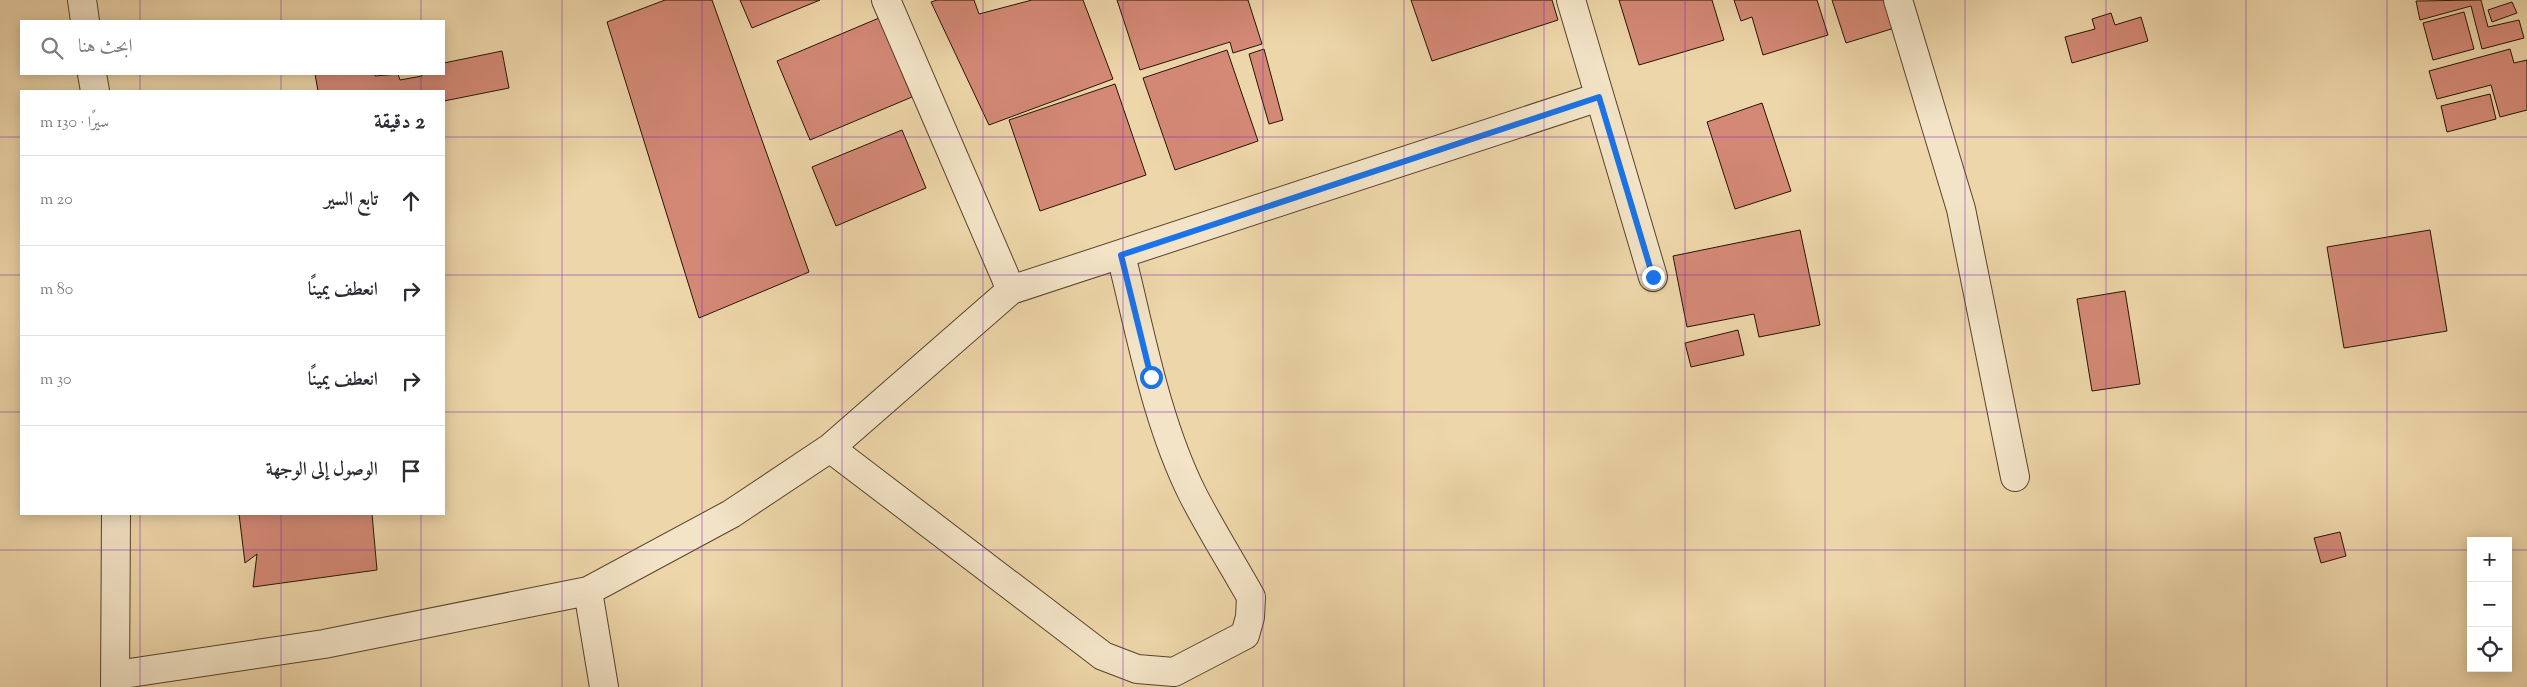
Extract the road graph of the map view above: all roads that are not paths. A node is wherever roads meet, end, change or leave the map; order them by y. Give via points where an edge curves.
1 (82, 0) edge
2 (886, 0) edge
3 (1571, 0) edge
4 (1898, 0) edge
5 (85, 20) edge
6 (92, 75) edge
7 (95, 90) edge
8 (1599, 97) junction
9 (1121, 255) junction
10 (1653, 277) dead end
11 (1011, 290) junction
12 (830, 448) junction
13 (2015, 477) dead end
14 (116, 515) edge
15 (588, 591) junction
16 (116, 681) edge
17 (604, 687) edge

1 - 5 street
2 - 11 street
3 - 8 street
4 - 13 street via 1961,209
6 - 7 street
8 - 9 street
8 - 10 street
9 - 11 street
9 - 12 street via 1151,377 1170,437 1193,494 1251,597 1245,635 1174,672 1137,669 1103,656
11 - 12 street
12 - 15 street via 731,514
14 - 16 street
15 - 16 street via 324,644
15 - 17 street

